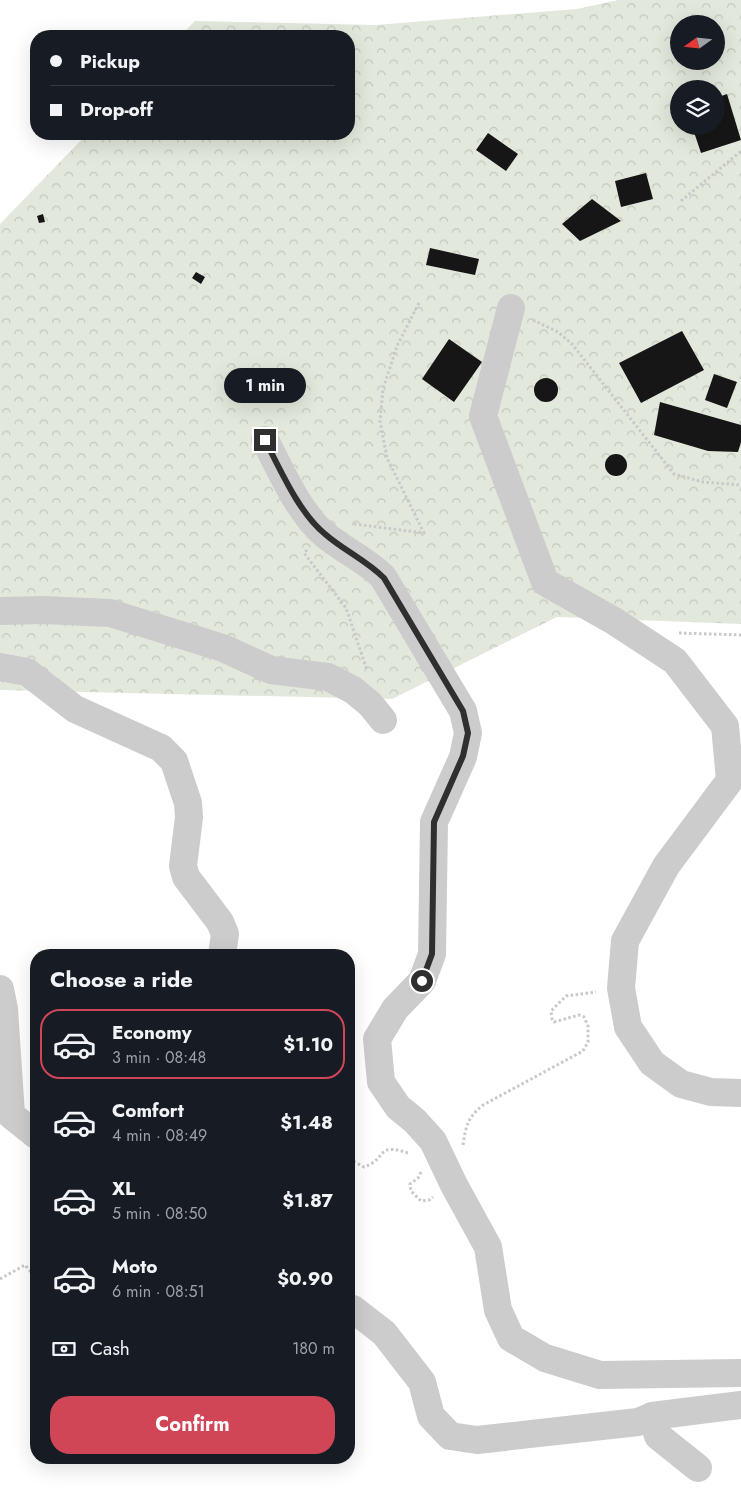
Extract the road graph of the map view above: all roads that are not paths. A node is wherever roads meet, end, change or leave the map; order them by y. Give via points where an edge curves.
1 (511, 308) road end
2 (265, 440) dead end
3 (0, 611) edge
4 (0, 667) edge
5 (377, 712) road end
6 (223, 949) edge
7 (0, 988) edge
8 (741, 1092) edge
9 (30, 1130) edge
10 (355, 1311) edge
11 (741, 1373) edge
12 (741, 1405) edge
13 (652, 1416) junction
14 (698, 1468) dead end

1 - 8 street via 483,416 545,582 675,660 725,726 730,780 666,866 625,941 621,988 628,1027 652,1063 681,1084 712,1092
2 - 11 street via 300,504 324,534 372,566 384,578 463,711 468,733 463,756 434,822 432,954 422,981 396,1009 377,1039 382,1082 398,1107 433,1140 488,1247 498,1310 511,1338 545,1358 600,1376
3 - 5 street via 110,613 223,648 270,670 328,677 353,690
4 - 6 street via 27,672 75,709 161,748 174,761 188,803 183,866 186,877 220,922 225,934
7 - 9 street via 11,1115
10 - 13 street via 384,1333 422,1382 431,1416 450,1436 477,1440 638,1422
12 - 13 street
13 - 14 street via 658,1436

